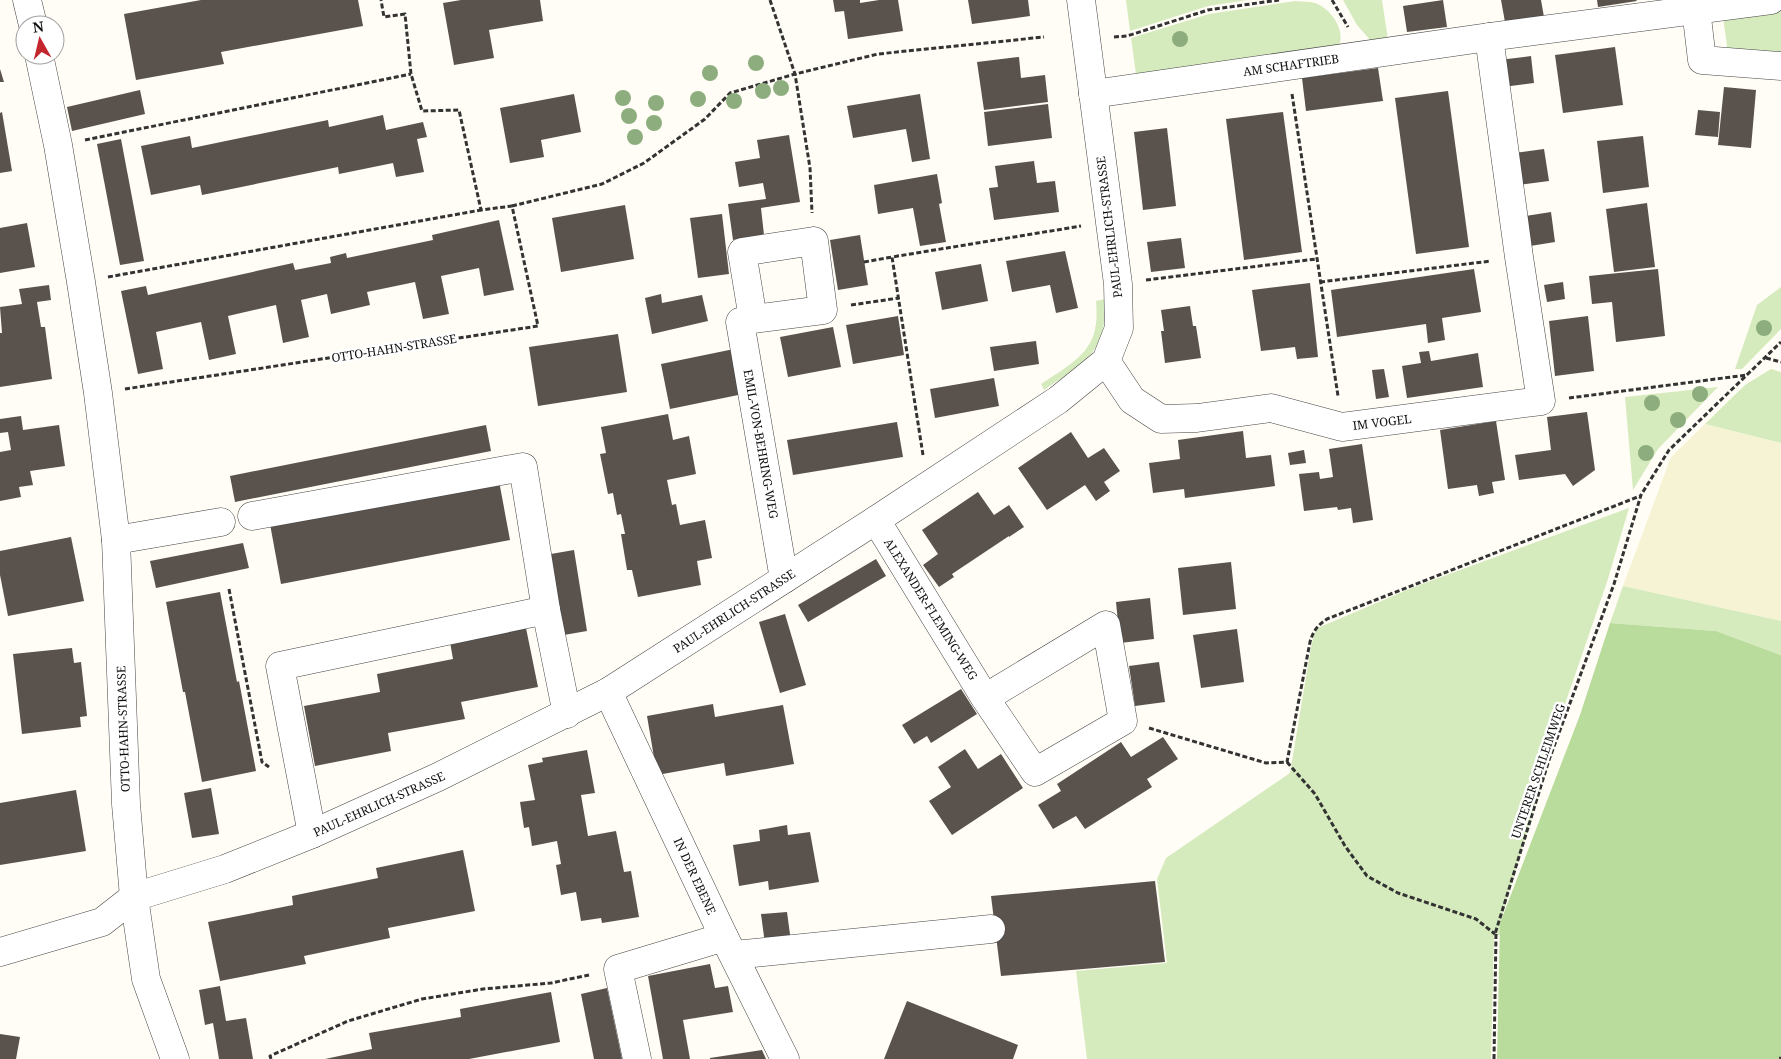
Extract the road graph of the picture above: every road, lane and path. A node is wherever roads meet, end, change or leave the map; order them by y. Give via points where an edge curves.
1 (27, 0) edge
2 (381, 0) edge
3 (770, 0) edge
4 (1081, 0) edge
5 (1279, 0) edge
6 (1772, 0) edge
7 (1696, 9) junction
8 (30, 15) edge
9 (1044, 37) dead end
10 (1109, 37) dead end
11 (1489, 37) junction
12 (41, 65) edge
13 (1288, 66) junction
14 (1781, 66) edge
15 (412, 74) junction
16 (795, 74) junction
17 (1093, 94) junction
18 (58, 145) junction
19 (512, 206) junction
20 (480, 210) junction
21 (1110, 222) junction
22 (814, 242) junction
23 (892, 257) junction
24 (1519, 258) junction
25 (1316, 259) junction
26 (864, 262) dead end
27 (81, 282) junction
28 (1320, 282) junction
29 (1118, 284) junction
30 (899, 298) junction
31 (823, 310) junction
32 (753, 320) junction
33 (1781, 342) edge
34 (1766, 358) junction
35 (1106, 361) junction
36 (1781, 362) edge
37 (1747, 375) junction
38 (98, 393) junction
39 (1540, 401) junction
40 (1342, 427) junction
41 (928, 485) junction
42 (1641, 495) junction
43 (252, 516) dead end
44 (876, 520) junction
45 (221, 522) dead end
46 (116, 540) junction
47 (784, 579) junction
48 (229, 589) dead end
49 (546, 610) junction
50 (608, 692) junction
51 (985, 698) junction
52 (567, 714) junction
53 (1123, 721) junction
54 (1286, 762) junction
55 (275, 772) dead end
56 (312, 834) junction
57 (134, 897) junction
58 (991, 929) dead end
59 (1495, 934) junction
60 (729, 946) junction
61 (0, 952) edge
62 (618, 969) junction
63 (175, 1059) edge
64 (271, 1059) edge
65 (637, 1059) edge
66 (785, 1059) edge
67 (1494, 1059) edge

1 - 8 street
2 - 15 path via 384,17 405,14
3 - 16 path
4 - 17 street, PAUL-EHRLICH-STRASSE
5 - 10 path via 1208,10 1127,36
6 - 7 street, AM SCHAFTRIEB
7 - 11 street, AM SCHAFTRIEB
7 - 14 street via 1702,60
9 - 16 path via 878,54
11 - 13 street, AM SCHAFTRIEB
11 - 24 street
12 - 18 street, OTTO-HAHN-STRASSE
13 - 17 street, AM SCHAFTRIEB
13 - 25 path
15 - 18 path
15 - 20 path via 422,111 459,110
16 - 19 path via 730,93 705,119 644,163 602,184
16 - 22 path via 810,168
17 - 21 street, PAUL-EHRLICH-STRASSE
18 - 27 street, OTTO-HAHN-STRASSE
19 - 20 path
19 - 38 path, OTTO-HAHN-STRASSE via 538,326
20 - 27 path
21 - 23 path
21 - 29 street, PAUL-EHRLICH-STRASSE
22 - 31 street
22 - 32 street via 742,252
23 - 26 path
23 - 30 path
24 - 28 path
24 - 39 street
25 - 28 path
25 - 29 path
27 - 38 street, OTTO-HAHN-STRASSE
28 - 40 path
29 - 35 street, PAUL-EHRLICH-STRASSE via 1119,328
30 - 31 path
30 - 41 path
31 - 32 street
32 - 47 street, EMIL-VON-BEHRING-WEG via 740,322
33 - 34 path, UNTERER SCHLEIMWEG
34 - 36 path
34 - 37 path, UNTERER SCHLEIMWEG
35 - 40 street, IM VOGEL via 1132,400 1161,419 1197,418 1271,408
35 - 41 street, PAUL-EHRLICH-STRASSE via 1058,400
37 - 39 path
37 - 42 path, UNTERER SCHLEIMWEG via 1668,450
38 - 46 street, OTTO-HAHN-STRASSE
39 - 40 street, IM VOGEL
41 - 44 street, PAUL-EHRLICH-STRASSE
42 - 54 path via 1327,619 1316,628 1310,642
42 - 59 path, UNTERER SCHLEIMWEG via 1614,584 1550,760
43 - 49 street via 523,467
44 - 47 street, PAUL-EHRLICH-STRASSE
44 - 51 street, ALEXANDER-FLEMING-WEG
45 - 46 street
46 - 57 street, OTTO-HAHN-STRASSE via 126,804
47 - 50 street, PAUL-EHRLICH-STRASSE
48 - 55 path via 262,762
49 - 52 street
49 - 56 street via 280,666
50 - 52 street, PAUL-EHRLICH-STRASSE
50 - 60 street, IN DER EBENE
51 - 53 street, ALEXANDER-FLEMING-WEG via 1035,772
51 - 53 street via 1106,625
52 - 56 street, PAUL-EHRLICH-STRASSE
53 - 54 path via 1266,763
54 - 59 path via 1315,794 1345,846 1367,876 1398,893 1476,919
56 - 57 street, PAUL-EHRLICH-STRASSE via 225,869
57 - 61 street, PAUL-EHRLICH-STRASSE via 102,922
57 - 63 street, OTTO-HAHN-STRASSE via 146,979
58 - 60 street
59 - 67 path, UNTERER SCHLEIMWEG
60 - 62 street
60 - 66 street, IN DER EBENE
62 - 64 path via 551,983 422,999 348,1021 270,1056
62 - 65 street

